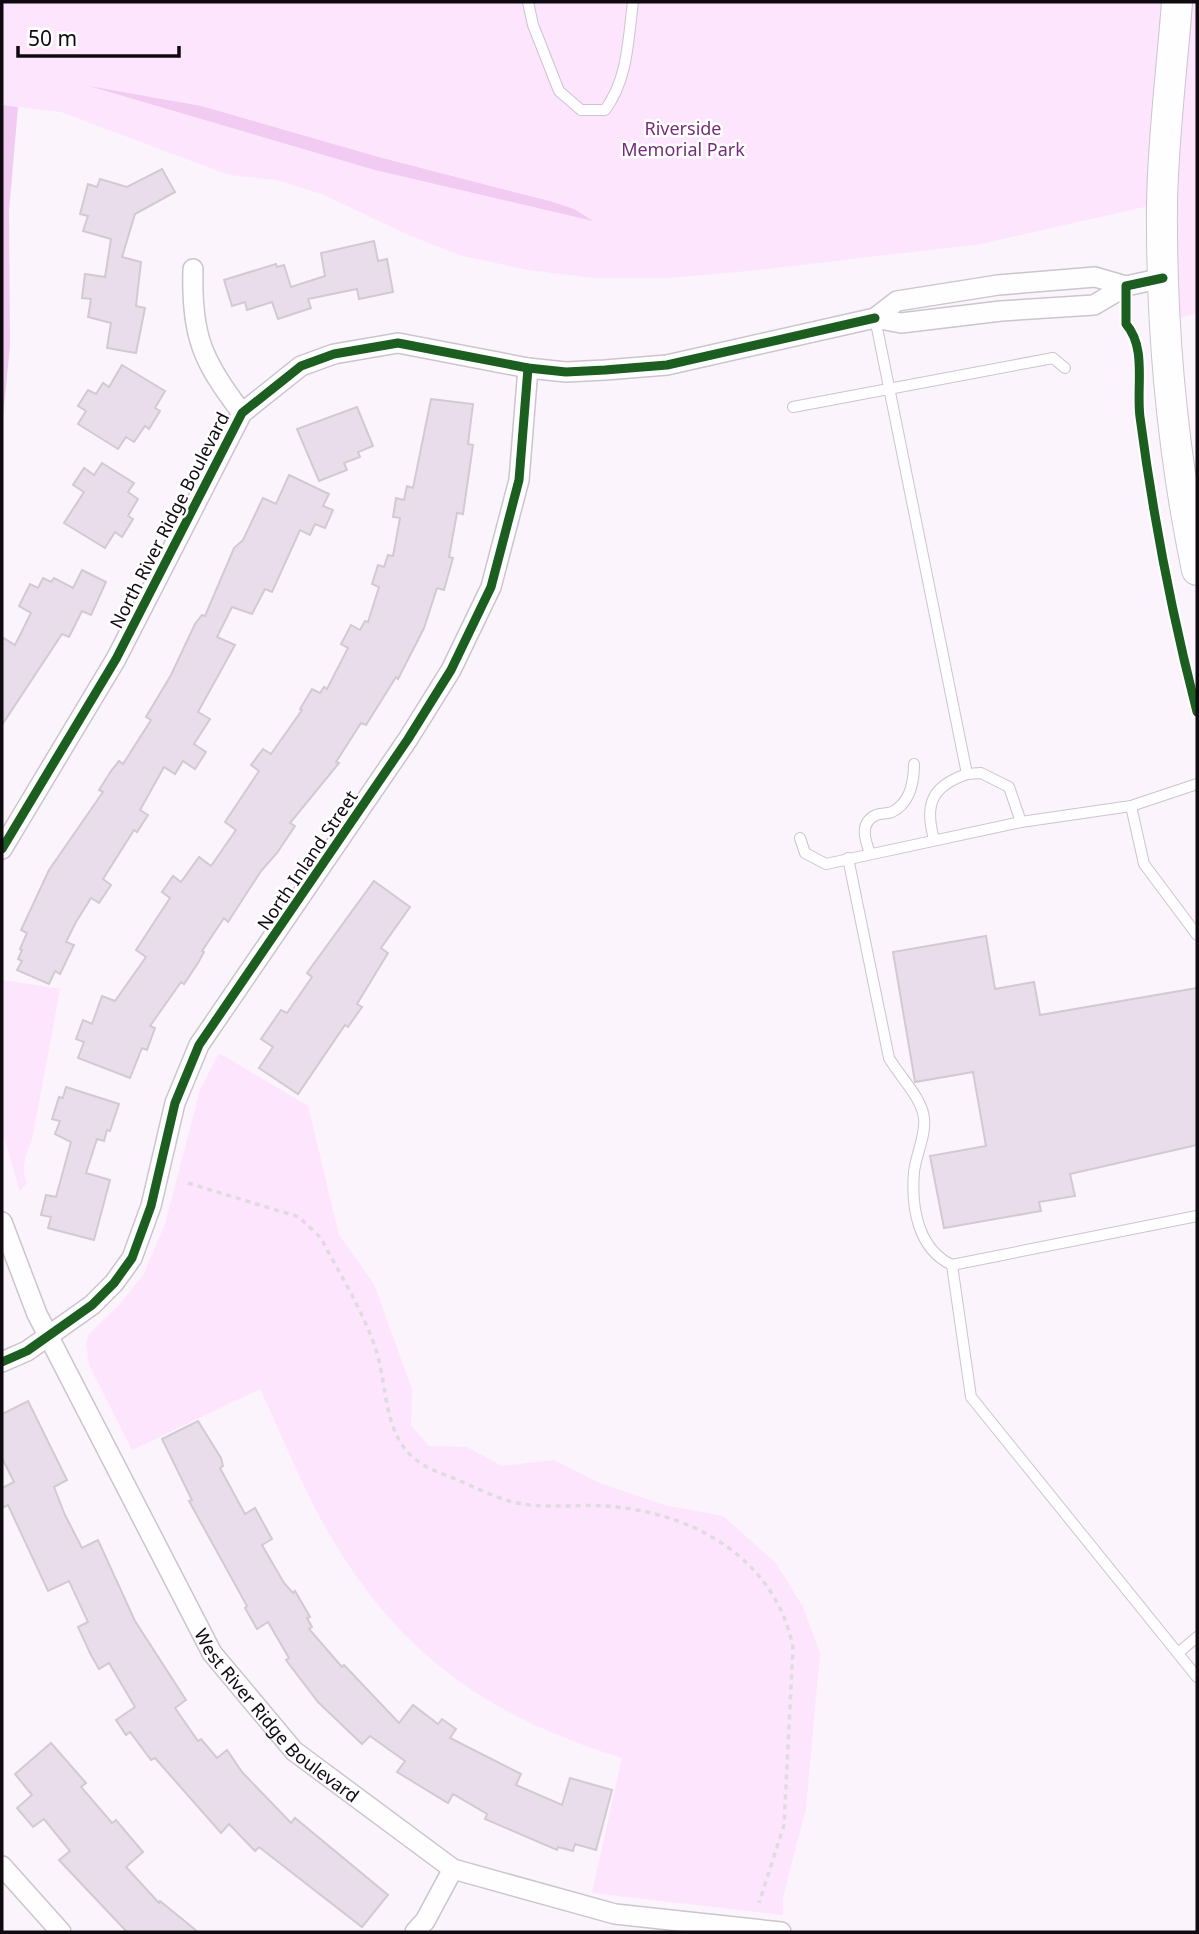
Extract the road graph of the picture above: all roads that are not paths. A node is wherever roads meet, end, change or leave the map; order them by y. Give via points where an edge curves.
1 (528, 2) edge
2 (633, 2) edge
3 (1177, 2) edge
4 (193, 269) dead end
5 (1163, 278) junction
6 (998, 285) junction
7 (1126, 286) junction
8 (1001, 311) junction
9 (875, 317) junction
10 (528, 368) junction
11 (1065, 368) dead end
12 (889, 388) junction
13 (793, 407) dead end
14 (242, 413) junction
15 (1197, 569) edge
16 (914, 764) dead end
17 (967, 774) junction
18 (1197, 784) edge
19 (1131, 806) junction
20 (1021, 822) junction
21 (800, 838) dead end
22 (934, 839) junction
23 (2, 849) edge
24 (870, 853) junction
25 (848, 858) junction
26 (1197, 935) edge
27 (1197, 1216) edge
28 (2, 1222) edge
29 (953, 1265) junction
30 (49, 1336) junction
31 (2, 1362) edge
32 (1197, 1637) edge
33 (1178, 1653) junction
34 (1197, 1677) edge
35 (2, 1866) edge
36 (453, 1869) junction
37 (61, 1932) edge
38 (415, 1932) edge
39 (782, 1932) edge

1 - 2 lane via 559,91 581,110 605,110 617,94
3 - 5 main road via 1162,203
4 - 14 street via 195,332 213,376
5 - 7 street, North River Ridge Boulevard
5 - 15 main road via 1175,441
6 - 7 street, North River Ridge Boulevard via 1096,277
6 - 8 street
6 - 9 street, North River Ridge Boulevard via 897,301
7 - 8 street, North River Ridge Boulevard via 1094,305
8 - 9 street, North River Ridge Boulevard via 901,323
9 - 10 street, North River Ridge Boulevard via 667,365 566,372
9 - 12 lane
10 - 14 street, North River Ridge Boulevard via 431,347 388,345 334,354 301,366
10 - 30 street, North Inland Street via 519,480 491,587 451,670 199,1045 174,1102 151,1206 132,1258 92,1305
11 - 12 lane via 1053,358
12 - 13 lane
12 - 17 lane
14 - 23 street, North River Ridge Boulevard via 116,659
16 - 24 lane via 914,783 902,804 874,816 865,826 863,836
17 - 20 lane via 981,773 1009,787
17 - 22 lane via 950,779 932,801 928,815
18 - 19 lane
19 - 20 lane
19 - 26 lane via 1144,864
20 - 22 lane
21 - 25 lane via 805,853 816,861 826,864
22 - 24 lane
24 - 25 lane
25 - 29 lane via 889,1058 920,1101 925,1121 914,1171 922,1236 935,1257
27 - 29 lane
28 - 30 street, West River Ridge Boulevard
29 - 33 lane via 971,1397
30 - 31 street, North Inland Street
30 - 36 street, West River Ridge Boulevard via 212,1653 293,1751
32 - 33 lane
33 - 34 lane
35 - 37 street
36 - 38 street
36 - 39 street, West River Ridge Boulevard via 615,1913

